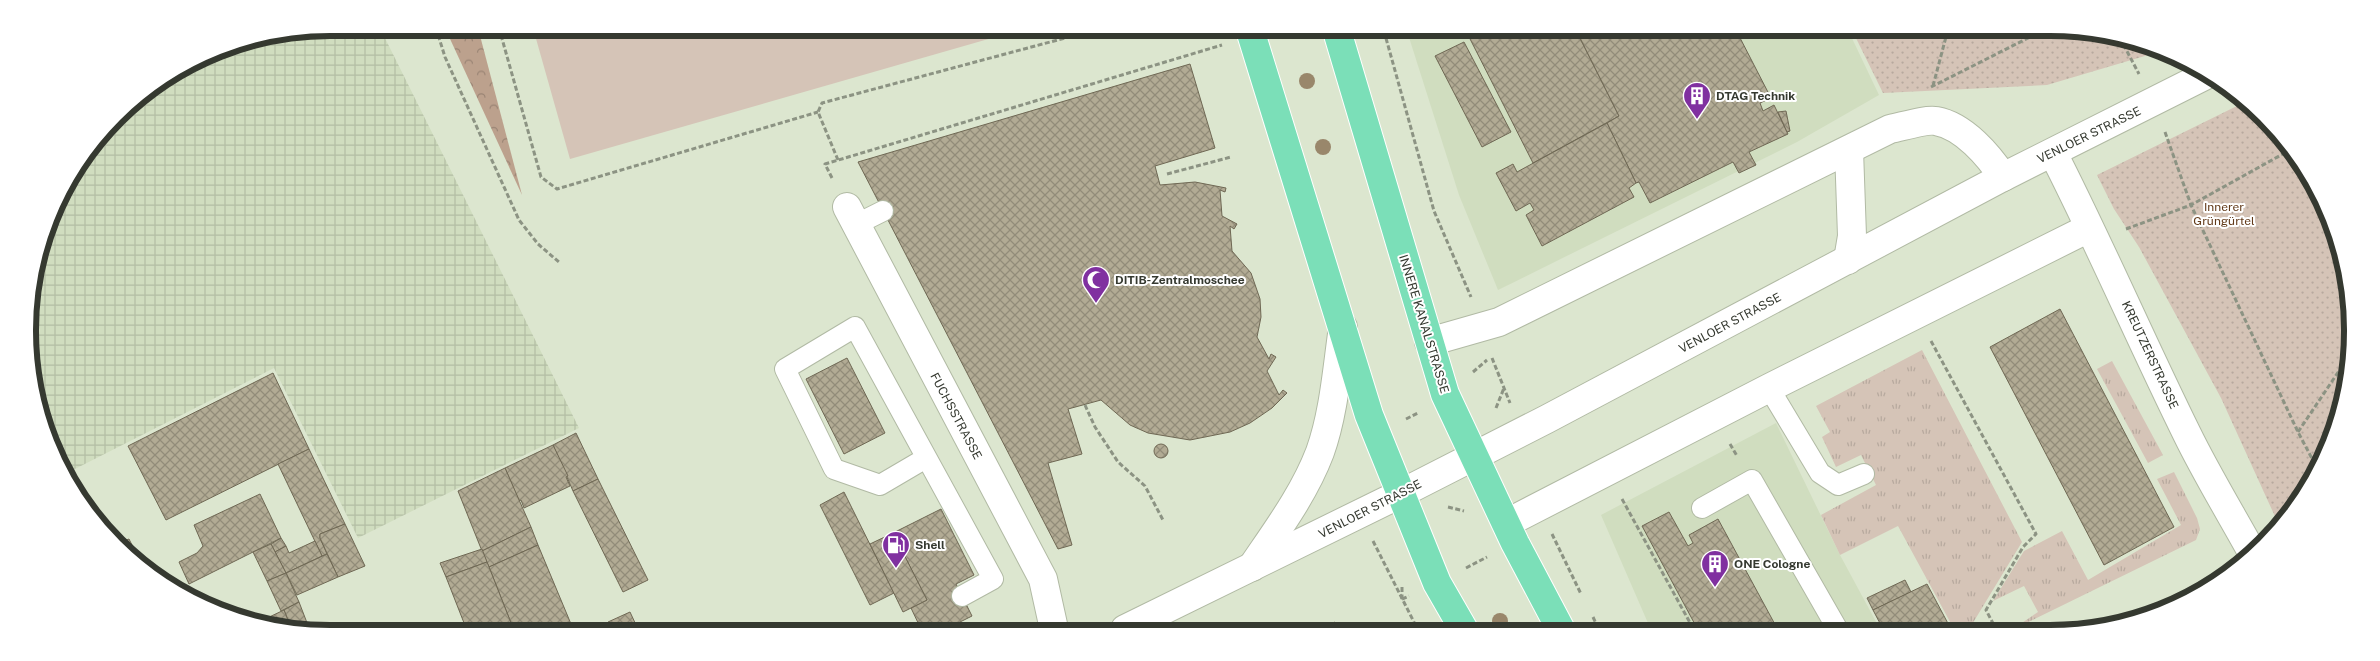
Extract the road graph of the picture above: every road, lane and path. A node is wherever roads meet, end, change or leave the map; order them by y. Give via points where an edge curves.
1 (438, 36) edge
2 (501, 36) edge
3 (1073, 36) edge
4 (1241, 36) edge
5 (1252, 36) edge
6 (1338, 36) edge
7 (1385, 36) edge
8 (1946, 36) edge
9 (2124, 46) edge
10 (2200, 78) edge
11 (1933, 86) dead end
12 (2154, 103) junction
13 (818, 112) junction
14 (1848, 150) junction
15 (2053, 153) junction
16 (2284, 153) edge
17 (1231, 157) dead end
18 (838, 160) junction
19 (1168, 174) dead end
20 (2003, 177) junction
21 (2191, 204) junction
22 (883, 211) dead end
23 (851, 216) junction
24 (2093, 234) junction
25 (1848, 260) junction
26 (560, 263) dead end
27 (1473, 301) dead end
28 (1916, 315) junction
29 (1343, 327) junction
30 (1429, 342) junction
31 (1492, 356) dead end
32 (2341, 368) edge
33 (1504, 388) dead end
34 (1769, 388) junction
35 (1085, 405) dead end
36 (2298, 432) junction
37 (1475, 456) junction
38 (926, 458) junction
39 (2313, 461) edge
40 (1864, 474) dead end
41 (1400, 494) junction
42 (1622, 497) dead end
43 (1702, 508) dead end
44 (1163, 520) dead end
45 (1507, 523) junction
46 (2249, 547) edge
47 (1250, 569) junction
48 (962, 596) dead end
49 (1402, 599) dead end
50 (1053, 625) edge
51 (1133, 625) edge
52 (1415, 625) edge
53 (1461, 625) edge
54 (1559, 625) edge
55 (1691, 625) edge
56 (1835, 625) edge
57 (1994, 625) edge

1 - 26 path via 519,220 538,244
2 - 13 path via 541,177 557,190
3 - 13 path via 822,103
4 - 18 path
5 - 29 main road
6 - 30 main road, INNERE KANALSTRASSE
7 - 27 path via 1434,211
8 - 11 path
9 - 12 path
10 - 12 street, VENLOER STRASSE
12 - 15 street, VENLOER STRASSE
12 - 21 path
13 - 18 path
14 - 20 street via 1890,129 1935,120 1963,133 1988,155
14 - 25 street via 1852,236
14 - 30 street via 1499,322
15 - 20 street, VENLOER STRASSE
15 - 24 street, KREUTZERSTRASSE
16 - 21 path
17 - 19 path
18 - 23 path via 825,164
20 - 25 street, VENLOER STRASSE
21 - 24 path
21 - 36 path
22 - 23 lane
23 - 50 street, FUCHSSTRASSE via 1043,579
24 - 28 street
24 - 46 street, KREUTZERSTRASSE via 2188,436
25 - 37 street, VENLOER STRASSE
28 - 34 street
28 - 57 path via 2036,534 2023,547 1986,610
29 - 41 main road via 1369,415
29 - 47 street via 1320,452 1304,488
30 - 37 main road, INNERE KANALSTRASSE via 1445,394
31 - 33 path
32 - 36 path
34 - 40 lane via 1820,473 1838,485
34 - 45 street
35 - 44 path via 1118,462 1145,486
36 - 39 path
37 - 41 street, VENLOER STRASSE
37 - 45 main road, INNERE KANALSTRASSE
38 - 38 lane via 880,485 834,469 785,369 855,327
38 - 48 lane via 993,580
41 - 47 street, VENLOER STRASSE
41 - 53 main road via 1438,583
42 - 55 path
43 - 56 lane via 1752,480
45 - 54 main road, INNERE KANALSTRASSE
47 - 51 street, VENLOER STRASSE
49 - 52 path

